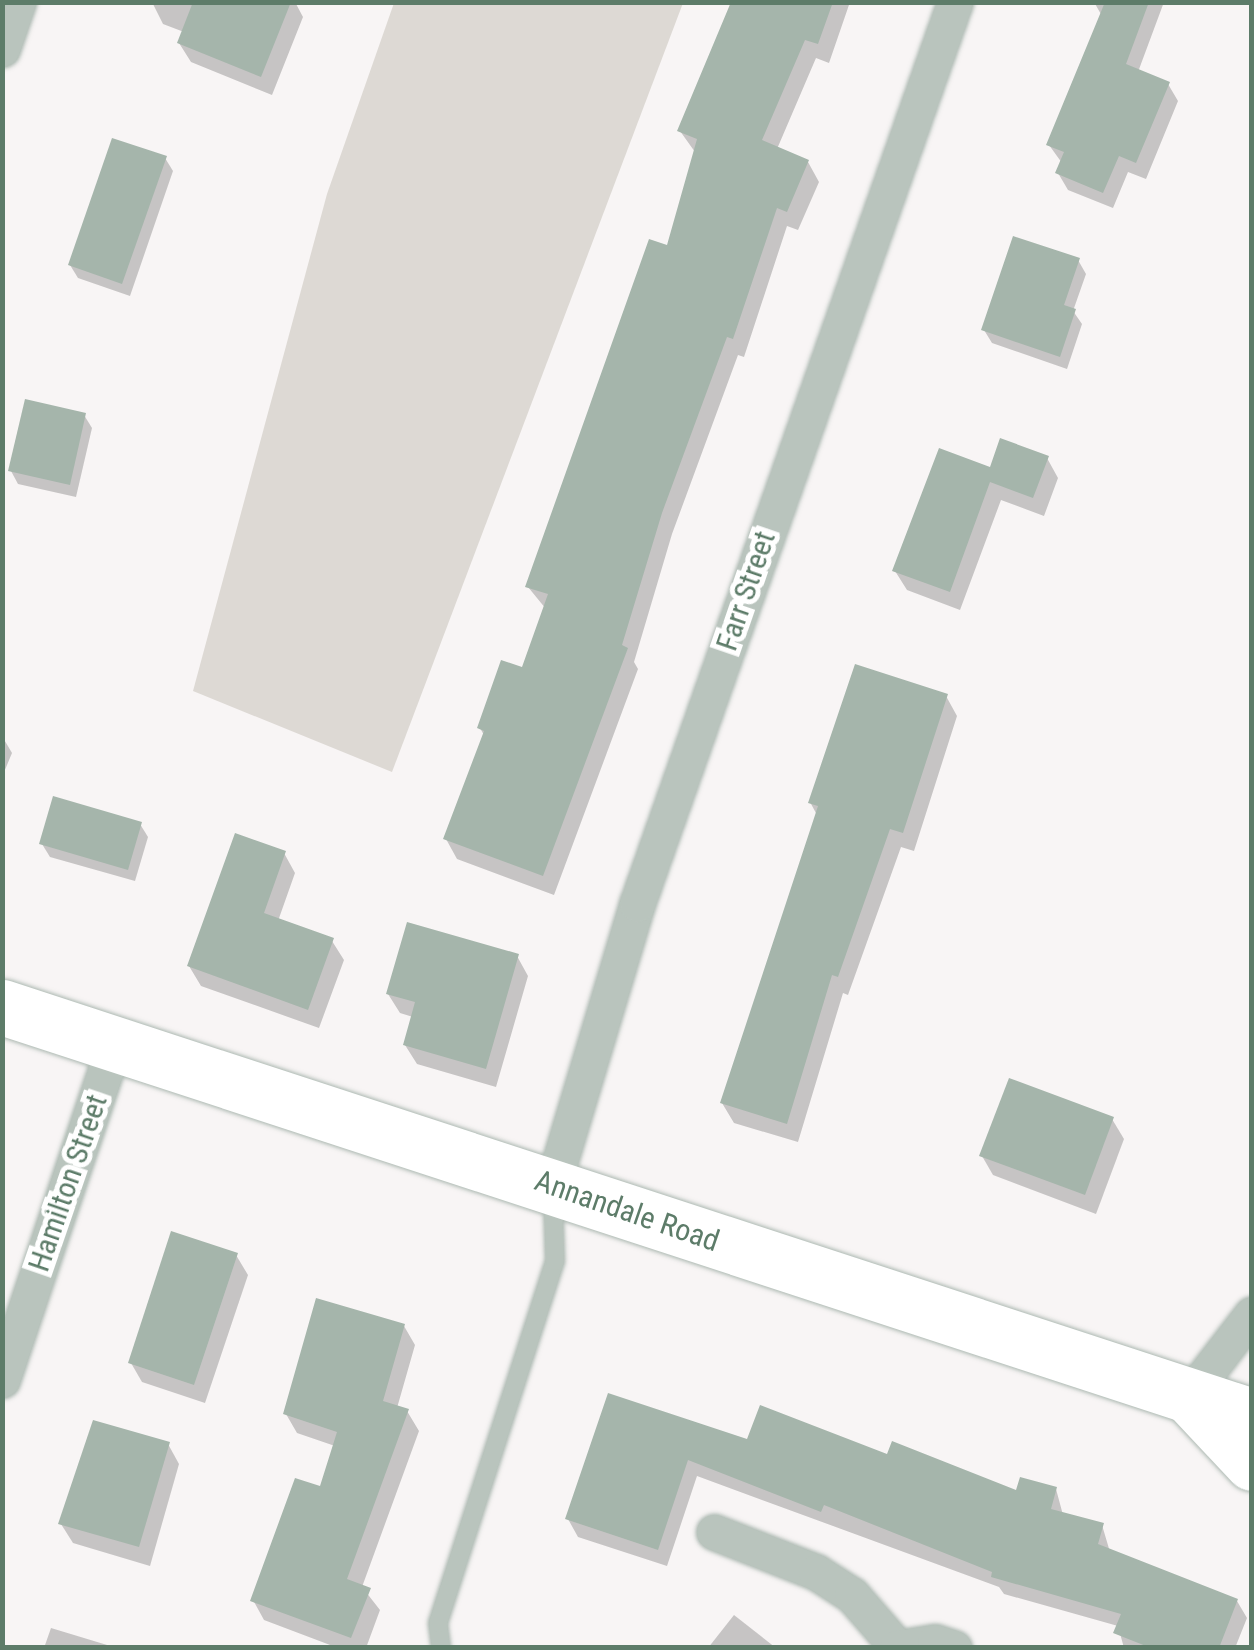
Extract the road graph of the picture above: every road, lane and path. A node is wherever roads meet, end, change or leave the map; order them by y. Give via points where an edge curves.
1 (18, 2) edge
2 (955, 2) edge
3 (2, 49) edge
4 (2, 1007) edge
5 (114, 1043) junction
6 (553, 1184) junction
7 (1252, 1314) edge
8 (2, 1380) edge
9 (1188, 1396) junction
10 (1252, 1416) edge
11 (1252, 1464) edge
12 (714, 1532) dead end
13 (897, 1647) edge
14 (441, 1648) edge
15 (954, 1648) edge

1 - 3 street
2 - 6 street, Farr Street via 637,904
4 - 5 main road, Annandale Road
5 - 6 main road, Annandale Road
5 - 8 street, Hamilton Street
6 - 9 main road, Annandale Road via 860,1292
6 - 14 lane via 555,1260 438,1624
7 - 9 street
9 - 10 main road, Annandale Road
9 - 11 main road
12 - 13 street via 816,1572 852,1595
13 - 15 street via 935,1642

